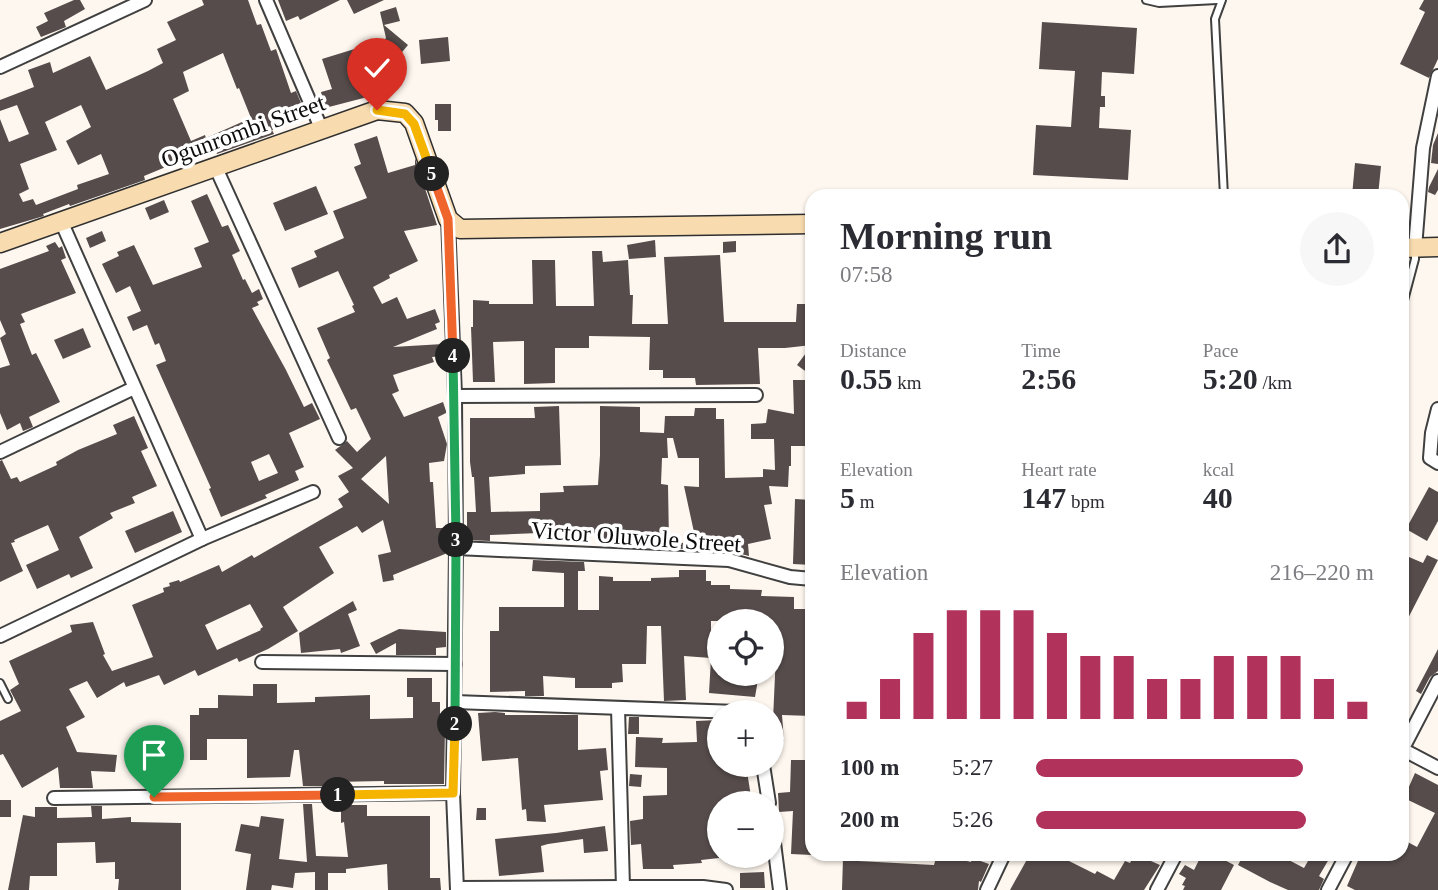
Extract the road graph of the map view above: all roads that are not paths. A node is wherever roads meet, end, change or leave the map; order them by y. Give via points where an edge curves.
1 (145, 0) edge
2 (266, 0) edge
3 (1146, 0) edge
4 (1220, 0) edge
5 (0, 66) edge
6 (1438, 76) edge
7 (321, 128) junction
8 (216, 167) junction
9 (1224, 189) edge
10 (448, 219) junction
11 (61, 221) junction
12 (805, 224) edge
13 (0, 243) edge
14 (1438, 247) edge
15 (1409, 248) edge
16 (1409, 282) edge
17 (134, 388) junction
18 (756, 395) dead end
19 (455, 396) junction
20 (1438, 409) edge
21 (339, 438) dead end
22 (0, 452) edge
23 (1438, 463) edge
24 (313, 492) dead end
25 (202, 539) junction
26 (456, 548) junction
27 (805, 578) edge
28 (0, 636) edge
29 (262, 662) dead end
30 (455, 664) junction
31 (1438, 681) edge
32 (0, 683) edge
33 (8, 699) dead end
34 (455, 702) junction
35 (618, 708) junction
36 (707, 711) edge
37 (1409, 736) edge
38 (1409, 753) edge
39 (1438, 768) edge
40 (453, 793) junction
41 (54, 798) dead end
42 (1001, 861) edge
43 (1172, 861) edge
44 (1343, 861) edge
45 (777, 868) edge
46 (623, 887) junction
47 (457, 889) edge
48 (726, 890) edge
49 (780, 890) edge
50 (987, 890) edge
51 (1157, 890) edge
52 (1328, 890) edge

1 - 5 street
2 - 7 street
3 - 4 lane
4 - 9 lane via 1215,19
6 - 15 street
7 - 8 street, Ogunrombi Street
7 - 10 street, Ogunrombi Street via 377,110 405,114 414,124
8 - 11 street, Ogunrombi Street
8 - 21 street
10 - 12 street via 460,229
10 - 19 street
11 - 13 street, Ogunrombi Street
11 - 17 street
14 - 15 street
15 - 16 lane via 1415,259
17 - 22 street
17 - 25 street
18 - 19 street
19 - 26 street
20 - 23 street via 1430,457
24 - 25 street
25 - 28 street
26 - 27 street, Victor Oluwole Street via 729,560
26 - 30 street
29 - 30 street
30 - 34 street
31 - 37 street
32 - 33 lane
34 - 35 street
34 - 40 street
35 - 36 street
35 - 46 street
38 - 39 street
40 - 41 street
40 - 47 street
42 - 50 street
43 - 51 street
44 - 52 street
45 - 49 street
46 - 47 street
46 - 48 street

